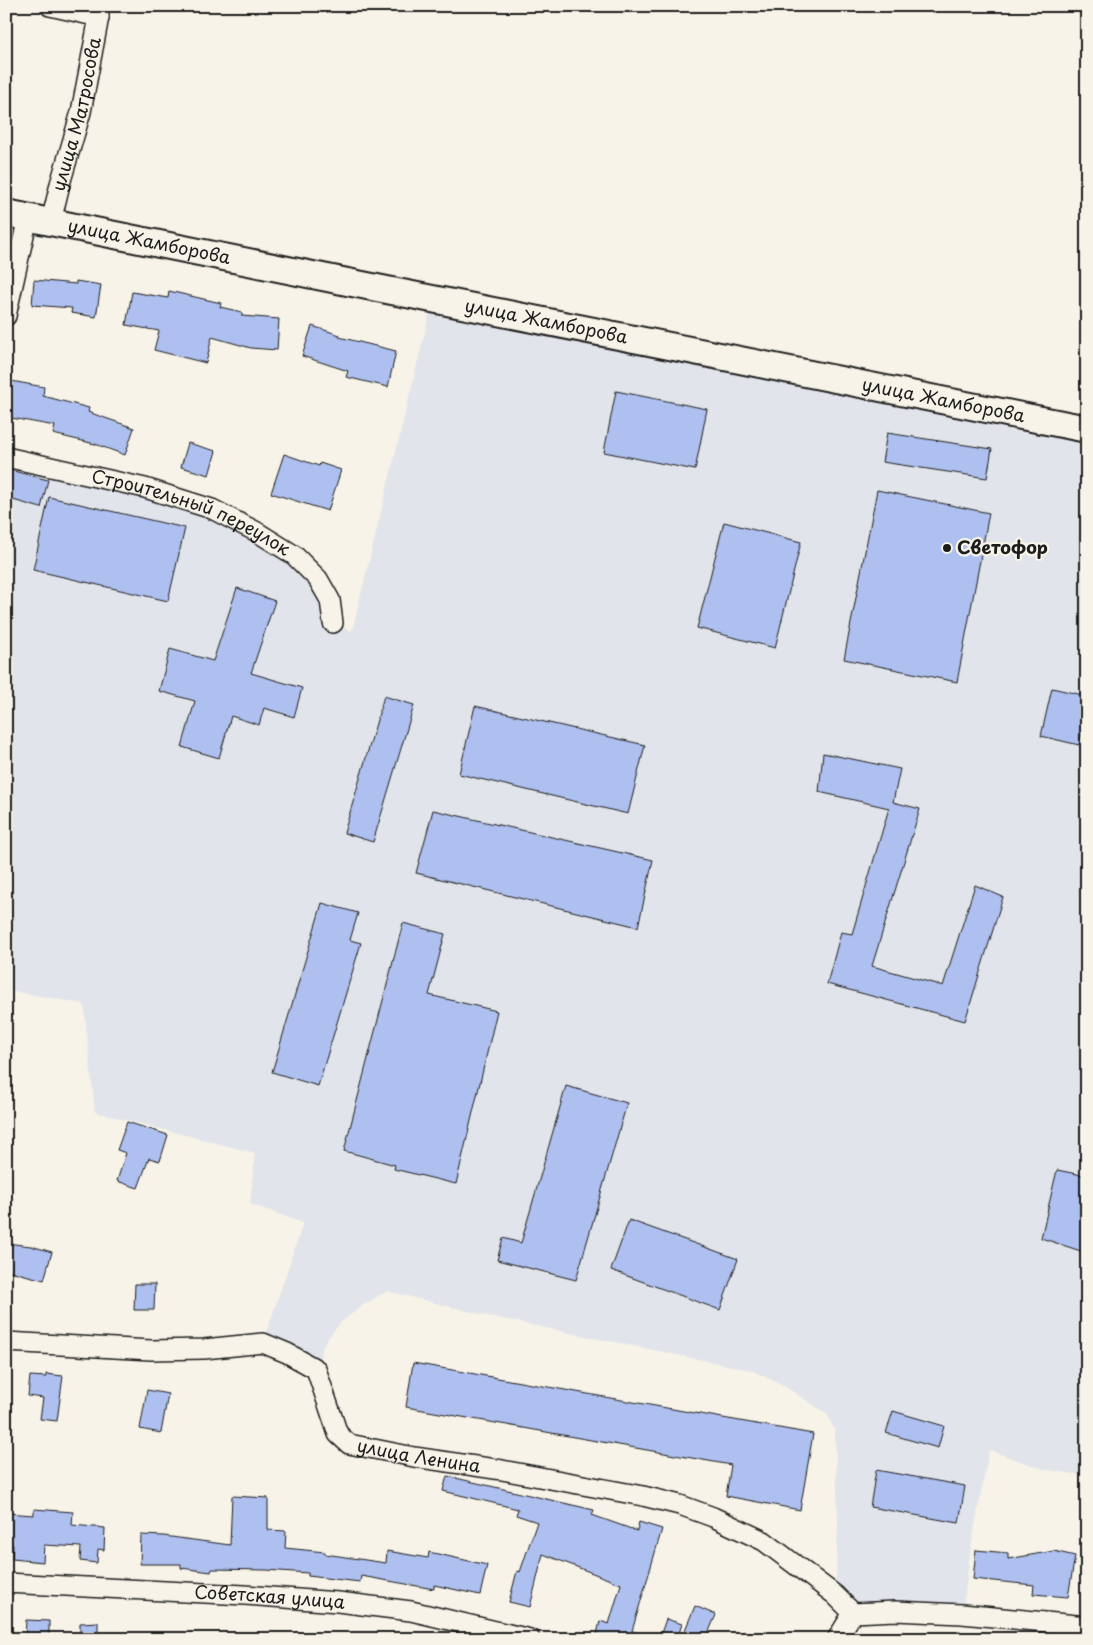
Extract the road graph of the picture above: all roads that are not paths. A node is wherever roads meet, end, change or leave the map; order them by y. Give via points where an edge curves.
1 (50, 6) edge
2 (99, 12) edge
3 (28, 217) edge
4 (6, 316) edge
5 (1087, 429) edge
6 (6, 457) edge
7 (333, 623) dead end
8 (6, 1342) edge
9 (6, 1583) edge
10 (853, 1613) junction
11 (1087, 1626) edge
12 (530, 1639) edge
13 (837, 1639) edge

1 - 2 street
2 - 3 street, улица Матросова via 81,112 60,184
3 - 4 street, улица Матросова
3 - 5 street, улица Жамборова
6 - 7 street, Строительный переулок via 145,488 212,509 258,532 294,555 318,579 330,600
8 - 10 street, улица Ленина via 151,1350 262,1343 287,1352 316,1369 338,1434 349,1444 680,1505 764,1541 835,1595
9 - 12 street, Советская улица via 338,1602 411,1611
10 - 11 street via 962,1614
10 - 13 street

